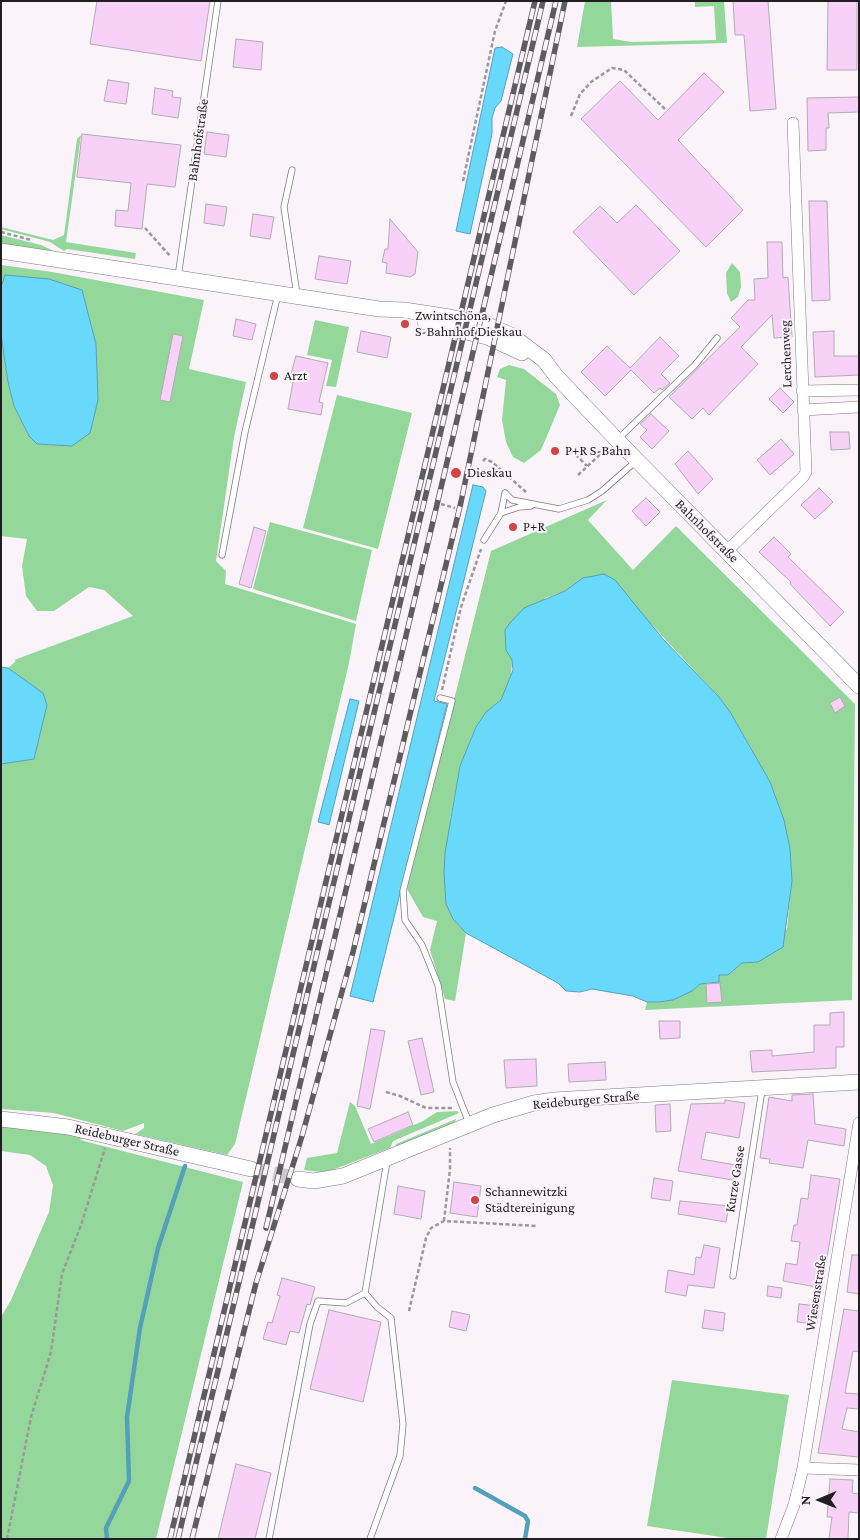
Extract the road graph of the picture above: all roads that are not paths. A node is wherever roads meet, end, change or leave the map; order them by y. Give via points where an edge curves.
1 (218, 1) edge
2 (793, 123) dead end
3 (292, 170) dead end
4 (1, 252) edge
5 (178, 279) junction
6 (278, 294) junction
7 (297, 297) junction
8 (717, 338) dead end
9 (859, 390) edge
10 (802, 391) junction
11 (859, 407) edge
12 (803, 410) junction
13 (615, 445) junction
14 (637, 460) junction
15 (538, 506) junction
16 (501, 513) junction
17 (484, 540) road end
18 (727, 551) junction
19 (222, 556) dead end
20 (859, 686) edge
21 (440, 698) road end
22 (859, 1082) edge
23 (762, 1086) junction
24 (1, 1119) edge
25 (859, 1123) edge
26 (470, 1125) junction
27 (388, 1159) junction
28 (251, 1169) tunnel mouth
29 (298, 1179) tunnel mouth
30 (733, 1276) dead end
31 (365, 1293) junction
32 (803, 1468) junction
33 (859, 1470) edge
34 (269, 1539) edge
35 (370, 1539) edge
36 (781, 1539) edge

1 - 5 lane, Bahnhofstraße
2 - 10 street, Lerchenweg
3 - 7 lane via 284,207
4 - 5 street, Bahnhofstraße
5 - 6 street, Bahnhofstraße
6 - 7 street, Bahnhofstraße
6 - 19 lane via 245,432
7 - 13 street, Bahnhofstraße via 404,310 490,326 544,360
8 - 13 lane via 695,365
9 - 10 street
10 - 12 street, Lerchenweg
11 - 12 street
12 - 18 street, Lerchenweg via 806,472 803,478
13 - 14 street, Bahnhofstraße
14 - 15 lane via 602,492 588,500 559,509
14 - 18 street, Bahnhofstraße
15 - 16 lane via 519,507
15 - 16 lane via 512,500 505,493
16 - 17 lane
18 - 20 street, Bahnhofstraße
21 - 26 lane via 452,701 403,891 405,920 422,945 438,985 453,1082
22 - 23 street, Reideburger Straße
23 - 26 street, Reideburger Straße via 554,1100 513,1108
23 - 30 lane, Kurze Gasse
24 - 28 street, Reideburger Straße via 109,1135
25 - 32 street, Wiesenstraße
26 - 27 street, Reideburger Straße
27 - 29 street, Reideburger Straße via 328,1181
27 - 31 lane
31 - 34 lane via 346,1303 318,1301 304,1351
31 - 35 lane via 391,1318 402,1424 400,1456
32 - 33 street
32 - 36 street, Wiesenstraße

